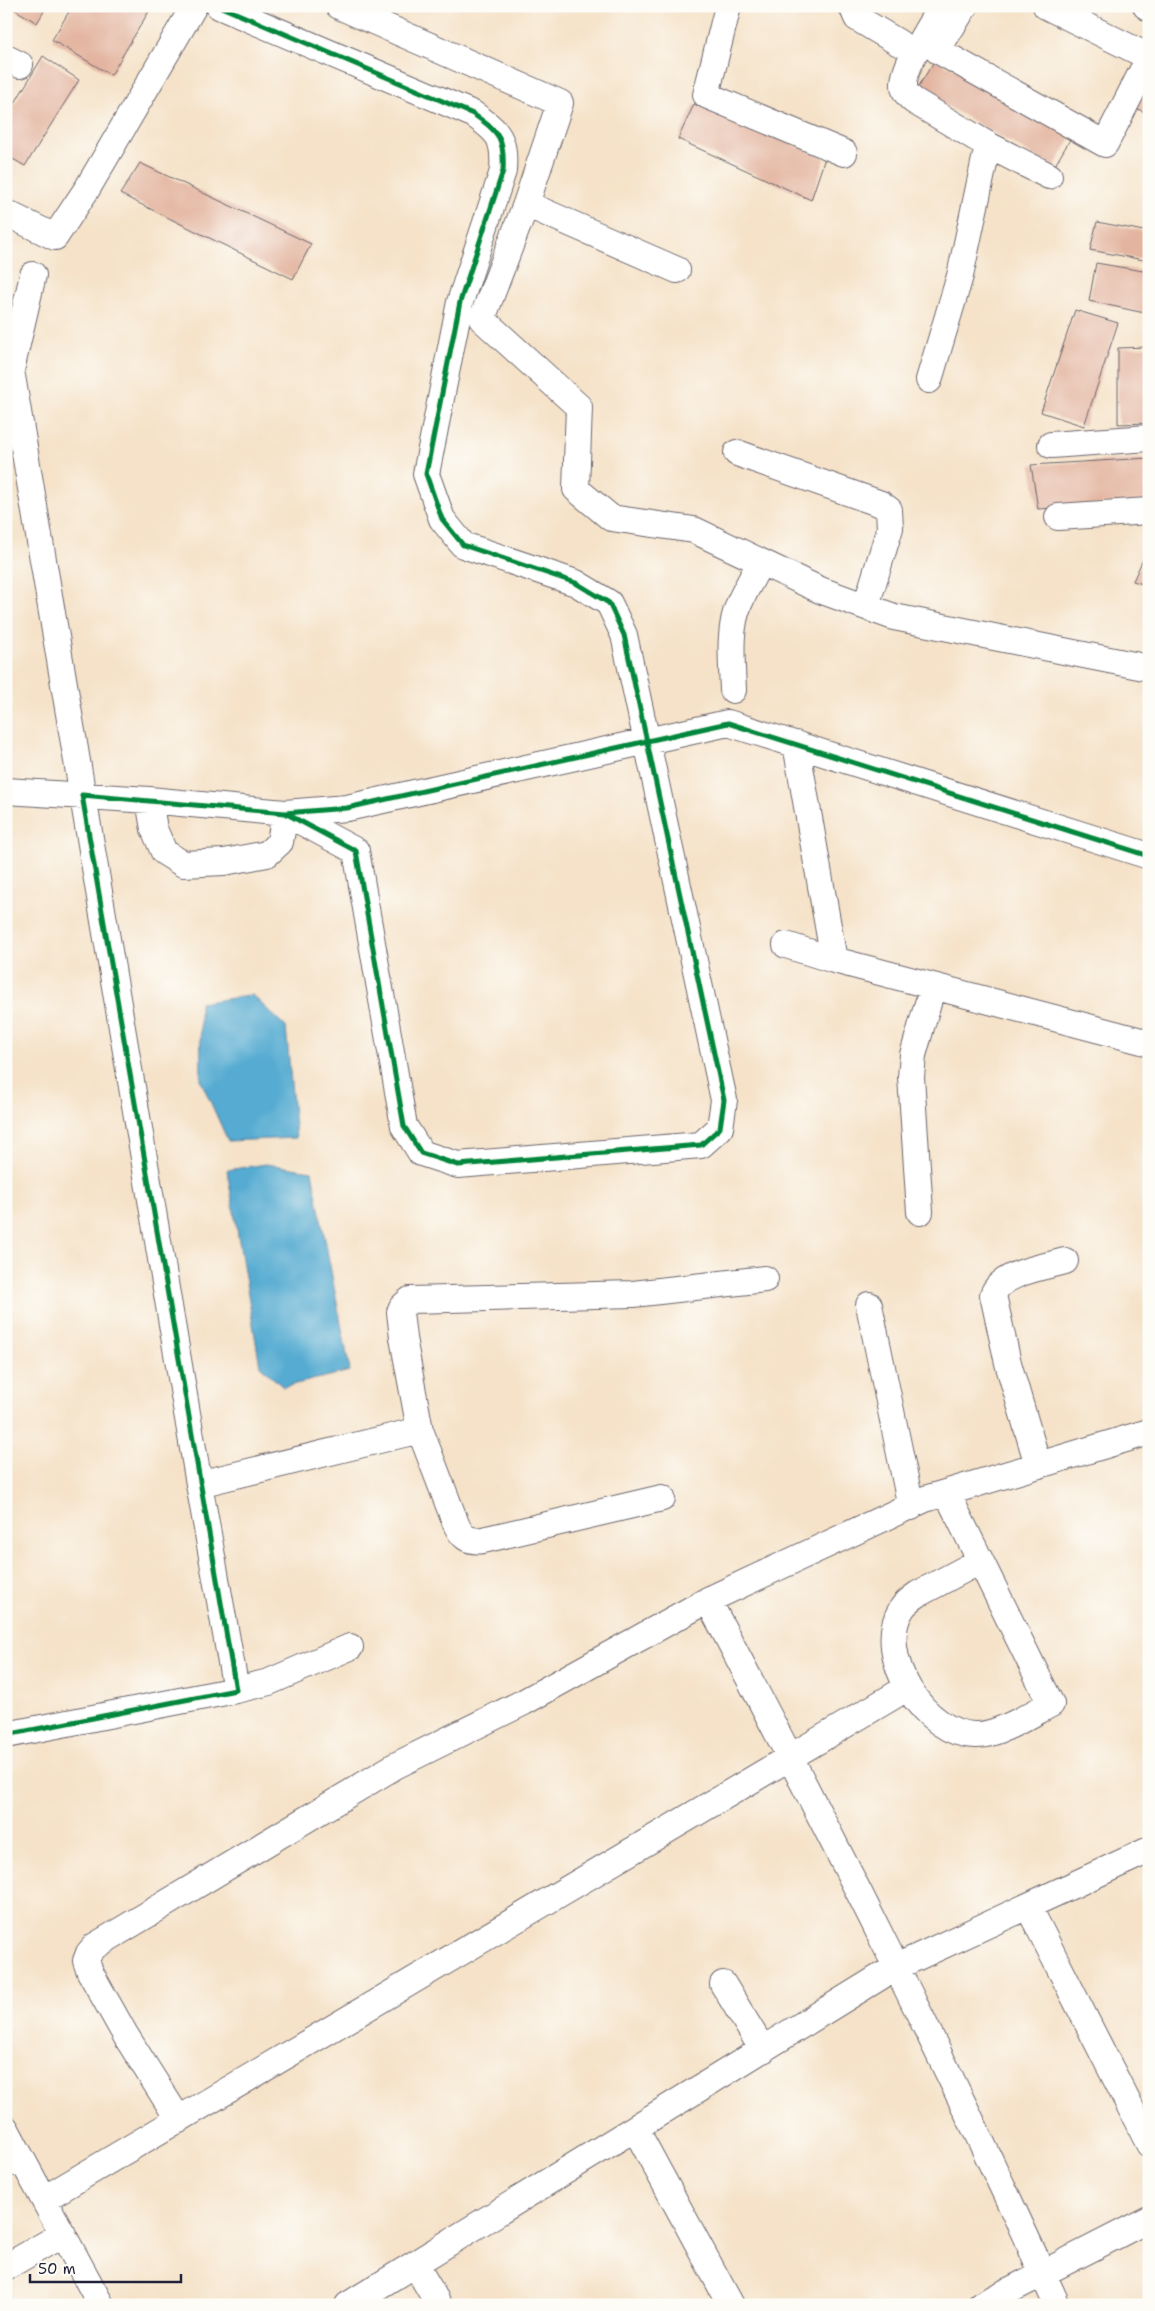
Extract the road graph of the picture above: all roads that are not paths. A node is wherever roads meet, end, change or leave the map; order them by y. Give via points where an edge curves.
1 (194, 6) edge
2 (218, 6) edge
3 (339, 6) edge
4 (728, 6) edge
5 (852, 6) edge
6 (941, 6) edge
7 (965, 6) edge
8 (1046, 6) edge
9 (899, 43) dead end
10 (1149, 58) edge
11 (988, 144) junction
12 (844, 154) dead end
13 (1049, 176) dead end
14 (526, 204) junction
15 (6, 213) edge
16 (677, 270) dead end
17 (33, 275) dead end
18 (929, 380) dead end
19 (1149, 438) edge
20 (1051, 444) dead end
21 (737, 453) dead end
22 (1149, 511) edge
23 (1058, 517) dead end
24 (760, 562) junction
25 (866, 606) junction
26 (1149, 668) edge
27 (733, 690) dead end
28 (646, 742) junction
29 (796, 744) junction
30 (6, 792) edge
31 (82, 795) junction
32 (149, 800) junction
33 (285, 813) junction
34 (1149, 856) edge
35 (786, 945) dead end
36 (834, 960) junction
37 (933, 986) junction
38 (1149, 1043) edge
39 (920, 1212) dead end
40 (1065, 1261) dead end
41 (765, 1279) dead end
42 (869, 1305) dead end
43 (420, 1430) junction
44 (1149, 1432) edge
45 (1038, 1465) junction
46 (199, 1484) junction
47 (947, 1493) junction
48 (662, 1498) dead end
49 (911, 1507) junction
50 (980, 1561) junction
51 (708, 1600) junction
52 (350, 1648) dead end
53 (907, 1688) junction
54 (236, 1690) junction
55 (6, 1735) edge
56 (792, 1758) junction
57 (1149, 1850) edge
58 (1028, 1906) junction
59 (896, 1967) junction
60 (724, 1984) dead end
61 (763, 2050) junction
62 (179, 2120) junction
63 (635, 2128) junction
64 (6, 2130) edge
65 (1149, 2144) edge
66 (14, 2162) edge
67 (44, 2199) junction
68 (1149, 2219) edge
69 (63, 2234) junction
70 (415, 2264) junction
71 (6, 2267) edge
72 (1042, 2272) junction
73 (101, 2305) edge
74 (348, 2305) edge
75 (439, 2305) edge
76 (731, 2305) edge
77 (980, 2305) edge
78 (1057, 2305) edge

1 - 15 street via 87,189 55,236
2 - 28 street via 473,114 493,128 501,140 503,171 460,302 426,474 442,519 463,545 576,583 609,603 624,636
3 - 14 street via 560,103
4 - 12 street via 706,95
5 - 9 street via 860,20
6 - 11 street via 907,68 904,89 914,101
7 - 10 street via 937,50 1105,144
8 - 10 street
11 - 13 street
11 - 18 street via 960,276
14 - 16 street
14 - 24 street via 482,319 579,407 576,489 611,518 694,530
17 - 31 street via 11,370
19 - 20 street
21 - 25 street via 881,504 889,510 890,528
22 - 23 street
24 - 25 street via 820,590
24 - 27 street via 734,620
25 - 26 street via 894,616
28 - 29 street via 728,723
28 - 33 street via 347,808
28 - 33 street via 724,1100 720,1128 701,1145 458,1165 421,1153 404,1126 356,851
29 - 34 street
29 - 36 street
30 - 31 street
31 - 32 street
31 - 46 street
32 - 33 street
32 - 33 street via 154,828 164,852 183,864 224,862 267,854 280,842
35 - 36 street
36 - 37 street
37 - 38 street
37 - 39 street via 910,1077
40 - 45 street via 1010,1277 996,1286 993,1295 1008,1362
41 - 43 street via 633,1294 410,1300 400,1312
42 - 49 street
43 - 46 street
43 - 48 street via 456,1524 468,1540 492,1538
44 - 45 street
45 - 47 street
46 - 54 street
47 - 49 street via 924,1499
47 - 50 street
49 - 51 street
50 - 53 street via 918,1594 901,1609 896,1622 896,1655
50 - 53 street via 1051,1704 977,1736 945,1728 927,1713
51 - 56 street
51 - 62 street via 524,1702 395,1766 94,1946 86,1961 90,1972
52 - 54 street via 269,1682
53 - 56 street
54 - 55 street
56 - 59 street
56 - 62 street
57 - 58 street
58 - 59 street
58 - 65 street
59 - 61 street
59 - 72 street
60 - 61 street
61 - 63 street
62 - 67 street
63 - 70 street
63 - 76 street
64 - 66 street
66 - 67 street
67 - 69 street
68 - 72 street
69 - 71 street
69 - 73 street
70 - 74 street
70 - 75 street
72 - 77 street
72 - 78 street

